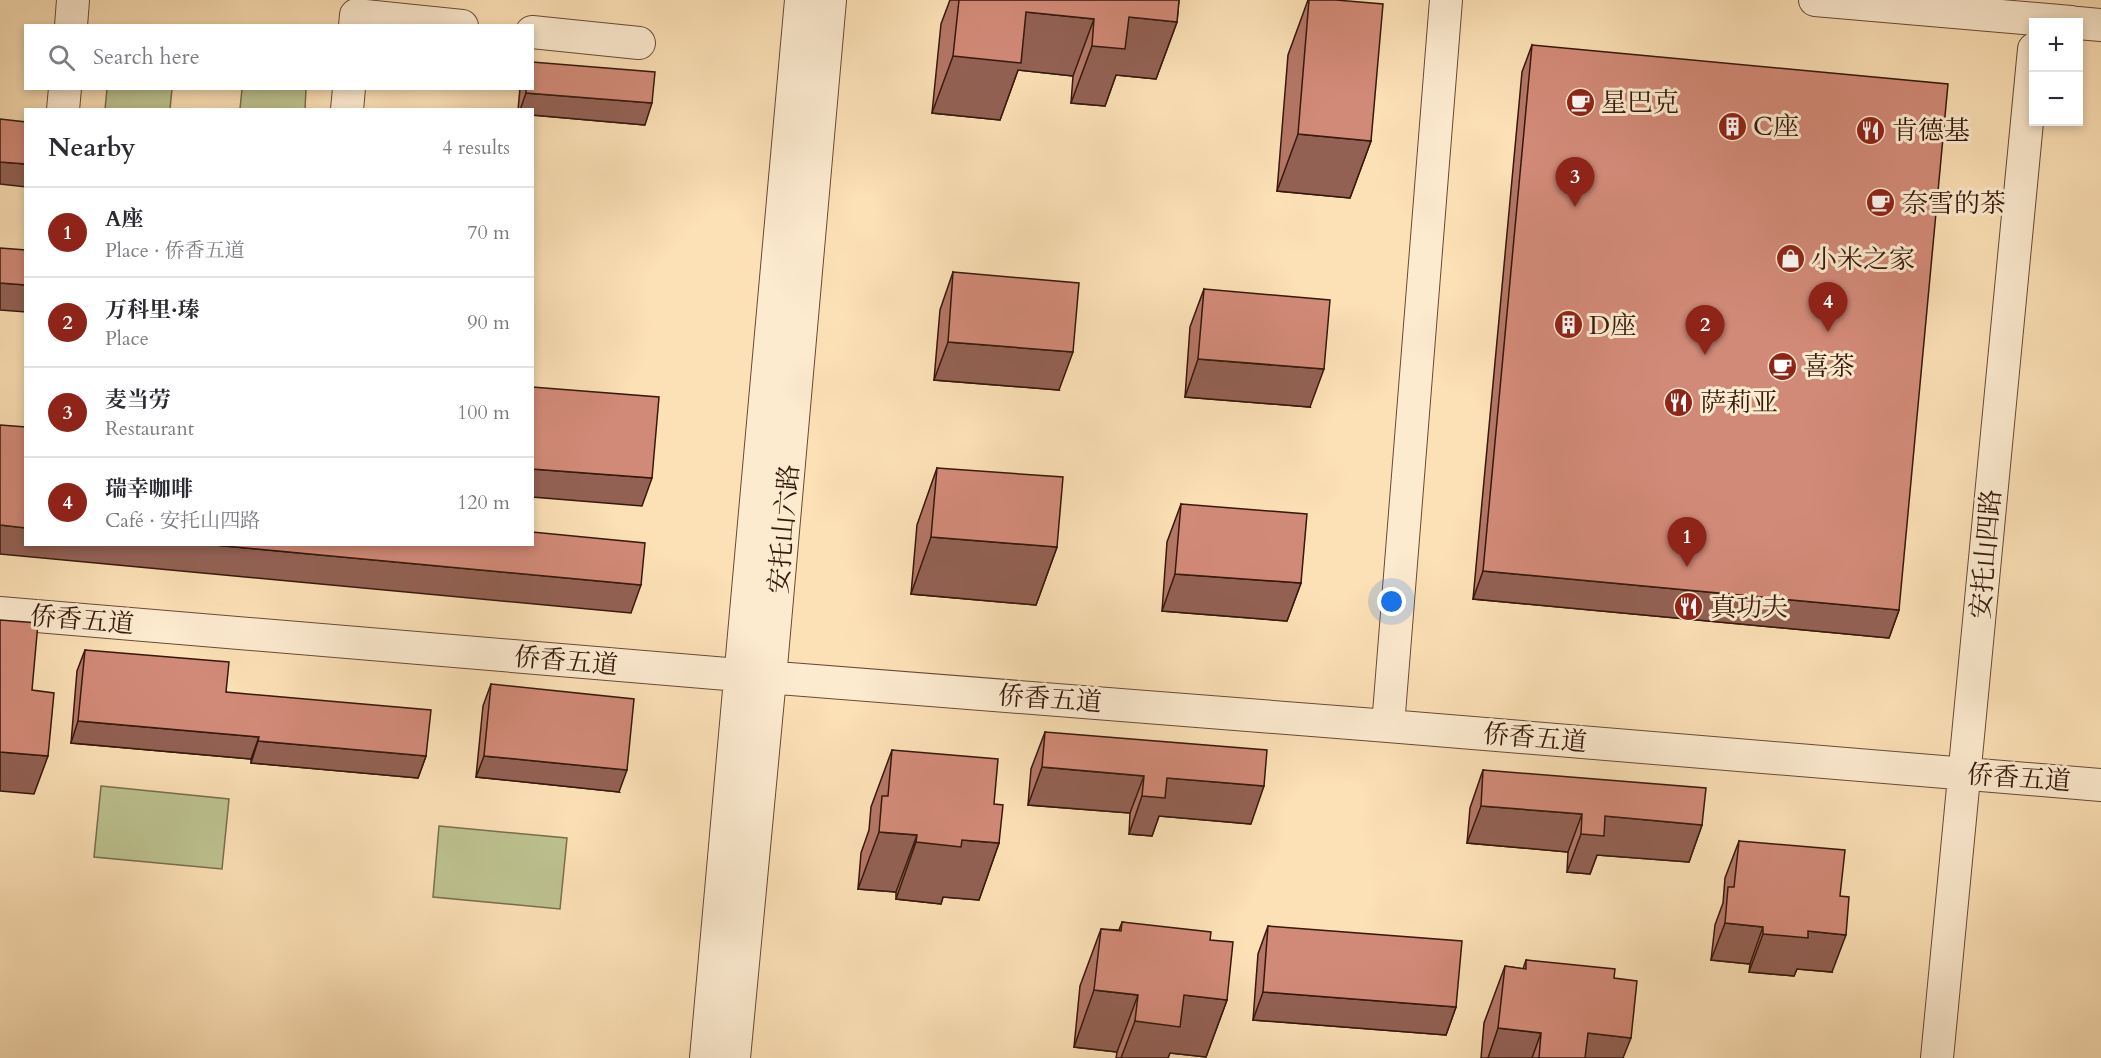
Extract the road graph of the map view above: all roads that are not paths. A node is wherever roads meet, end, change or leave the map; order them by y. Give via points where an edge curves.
1 (73, 0) edge
2 (801, 0) edge
3 (830, 0) edge
4 (1446, 0) edge
5 (1815, 0) edge
6 (2029, 22) edge
7 (2083, 23) edge
8 (71, 24) edge
9 (355, 24) edge
10 (443, 24) edge
11 (2101, 25) edge
12 (534, 32) edge
13 (639, 43) dead end
14 (2031, 72) edge
15 (65, 90) edge
16 (349, 90) edge
17 (63, 108) edge
18 (347, 108) edge
19 (0, 613) edge
20 (740, 675) junction
21 (770, 678) junction
22 (1388, 726) junction
23 (1965, 774) junction
24 (2101, 785) edge
25 (706, 1058) edge
26 (734, 1058) edge
27 (1937, 1058) edge

1 - 8 street
2 - 20 street, 安托山六路
3 - 21 street, 安托山六路
4 - 22 street
5 - 6 street
7 - 11 street
9 - 10 street via 356,15
12 - 13 street
14 - 23 street, 安托山四路
15 - 17 street
16 - 18 street
19 - 20 street, 侨香五道
20 - 21 street, 侨香五道
20 - 25 street, 安托山六路
21 - 22 street, 侨香五道
21 - 26 street, 安托山六路
22 - 23 street, 侨香五道
23 - 24 street, 侨香五道
23 - 27 street, 安托山四路

